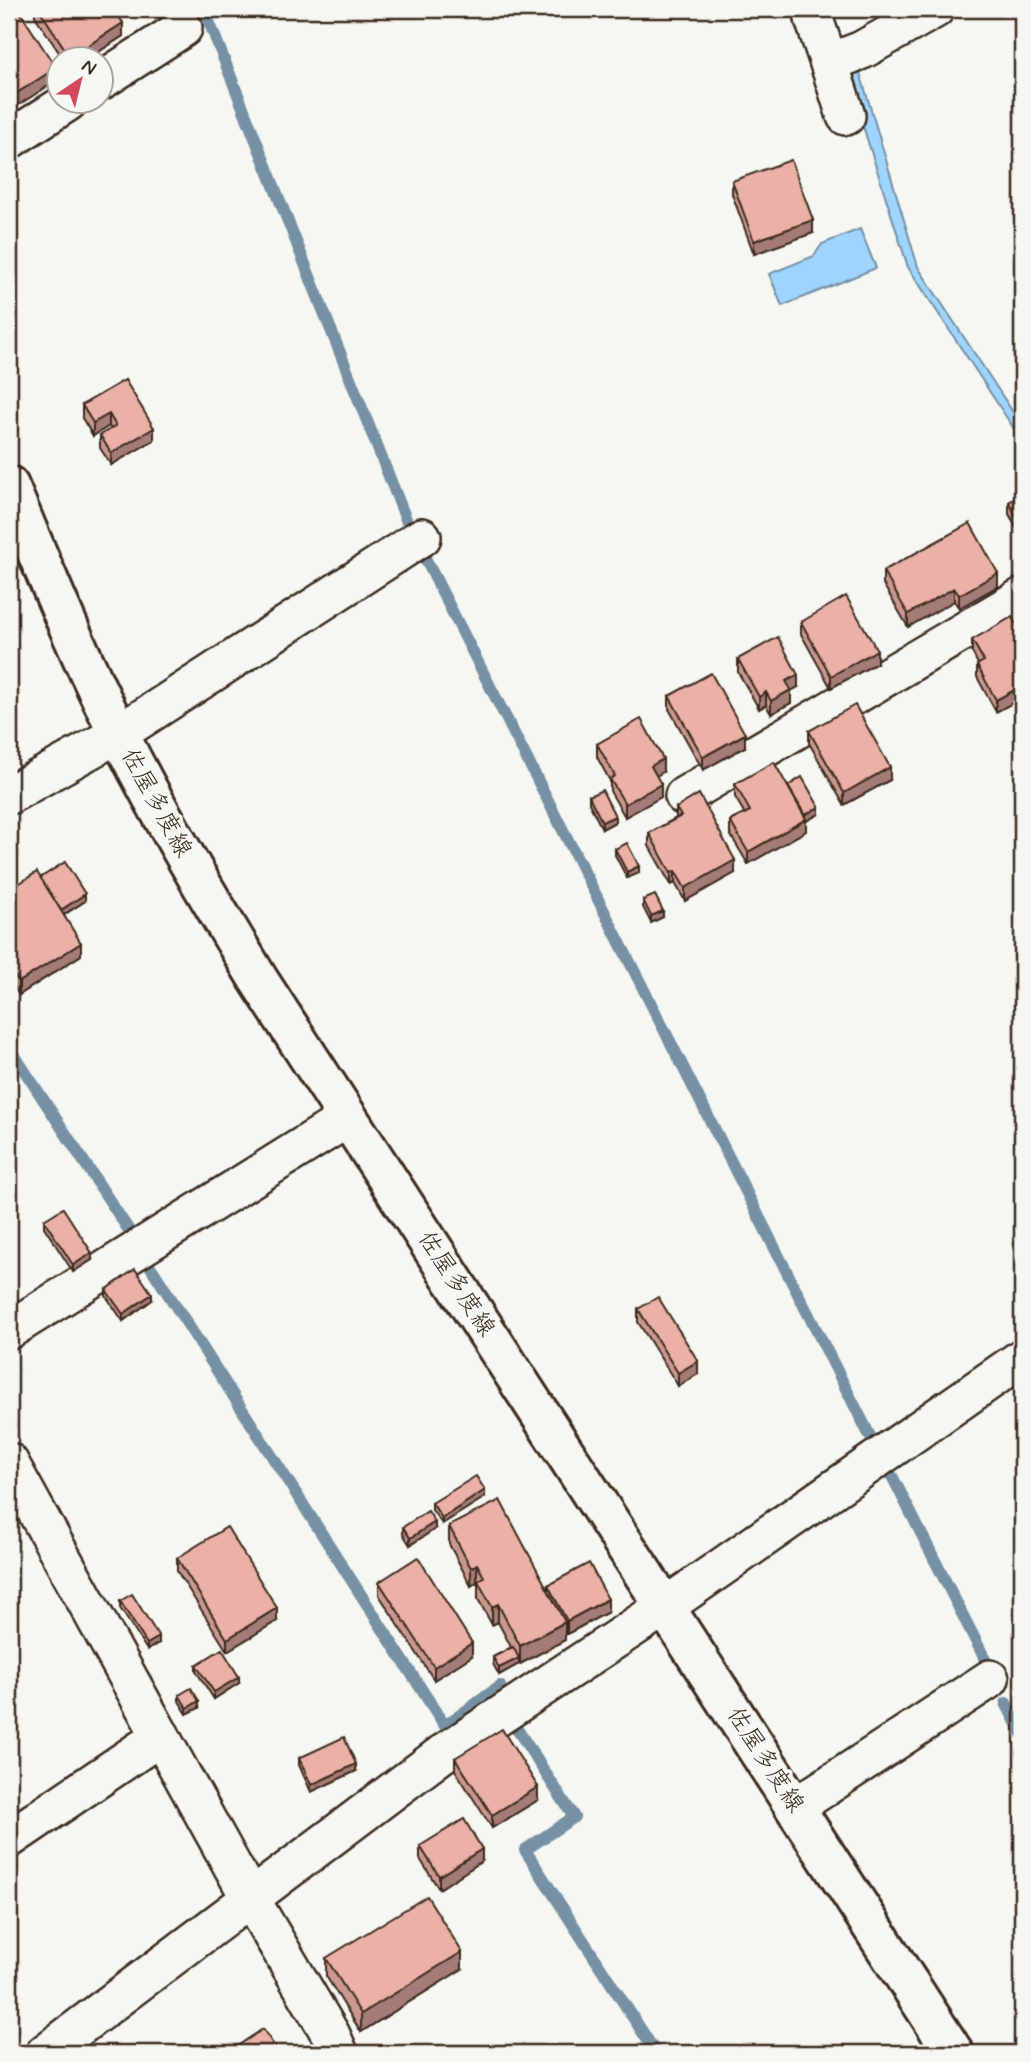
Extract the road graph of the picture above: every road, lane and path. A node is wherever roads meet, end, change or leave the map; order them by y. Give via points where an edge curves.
1 (935, 9) edge
2 (814, 19) dead end
3 (183, 28) dead end
4 (829, 63) junction
5 (116, 71) edge
6 (46, 116) edge
7 (846, 116) dead end
8 (9, 140) edge
9 (9, 486) edge
10 (422, 537) dead end
11 (1022, 597) edge
12 (118, 733) junction
13 (9, 795) edge
14 (684, 796) dead end
15 (348, 1118) junction
16 (9, 1330) edge
17 (1022, 1358) edge
18 (9, 1462) edge
19 (666, 1606) junction
20 (990, 1679) dead end
21 (160, 1736) junction
22 (795, 1807) junction
23 (9, 1839) edge
24 (250, 1898) junction
25 (942, 2049) edge
26 (45, 2053) edge
27 (339, 2053) edge

1 - 4 street
2 - 4 street
3 - 5 street
4 - 7 street
6 - 8 street
9 - 12 main road, 佐屋多度線
10 - 12 street
11 - 14 street
12 - 13 street
12 - 15 main road, 佐屋多度線 via 204,889
15 - 16 street
15 - 19 main road, 佐屋多度線
17 - 19 street
18 - 21 street
19 - 22 main road, 佐屋多度線
19 - 24 street via 442,1754
20 - 22 street
21 - 23 street
21 - 24 street
22 - 25 main road, 佐屋多度線
24 - 26 street
24 - 27 street

